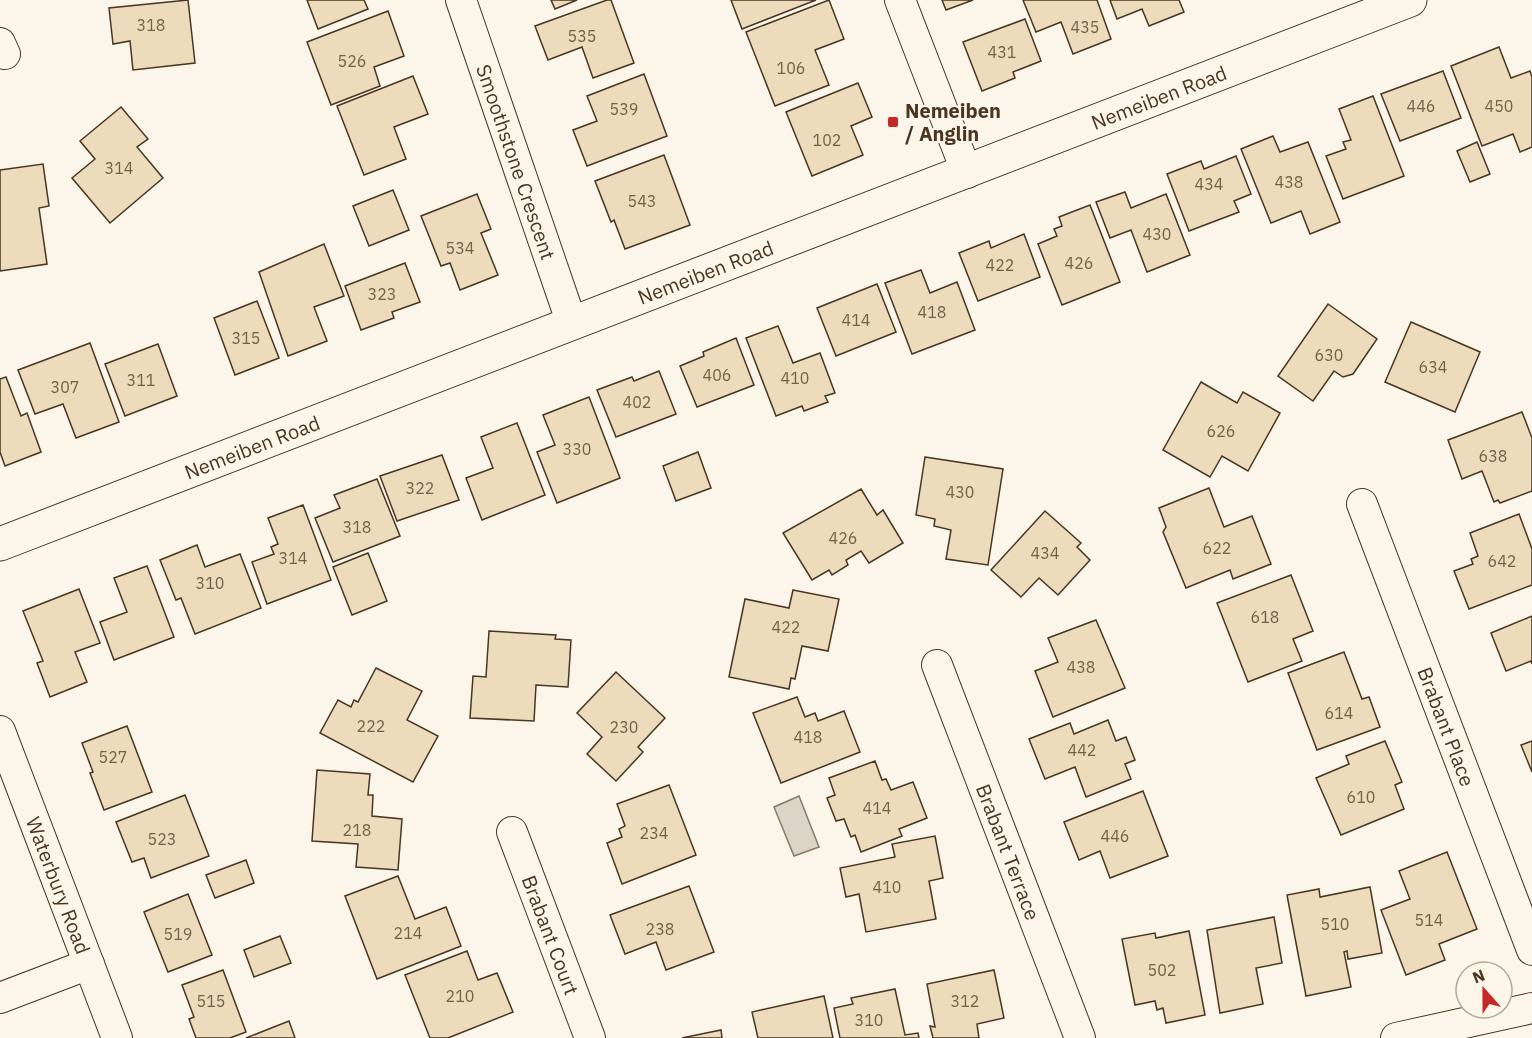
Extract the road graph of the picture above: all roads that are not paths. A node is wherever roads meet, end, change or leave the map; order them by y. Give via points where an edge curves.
1 (461, 0) edge
2 (900, 0) edge
3 (1410, 0) edge
4 (967, 173) junction
5 (572, 324) junction
6 (1362, 504) dead end
7 (0, 544) edge
8 (937, 665) dead end
9 (0, 731) edge
10 (512, 832) dead end
11 (1532, 950) edge
12 (89, 964) junction
13 (0, 998) edge
14 (1532, 1008) edge
15 (117, 1038) edge
16 (590, 1038) edge
17 (1080, 1038) edge
18 (1396, 1038) edge

1 - 5 street, Smoothstone Crescent
2 - 4 street
3 - 4 street, Nemeiben Road
4 - 5 street, Nemeiben Road
5 - 7 street, Nemeiben Road
6 - 11 street, Brabant Place
8 - 17 street, Brabant Terrace
9 - 12 street, Waterbury Road
10 - 16 street, Brabant Court
12 - 13 street
12 - 15 street, Waterbury Road
14 - 18 street

